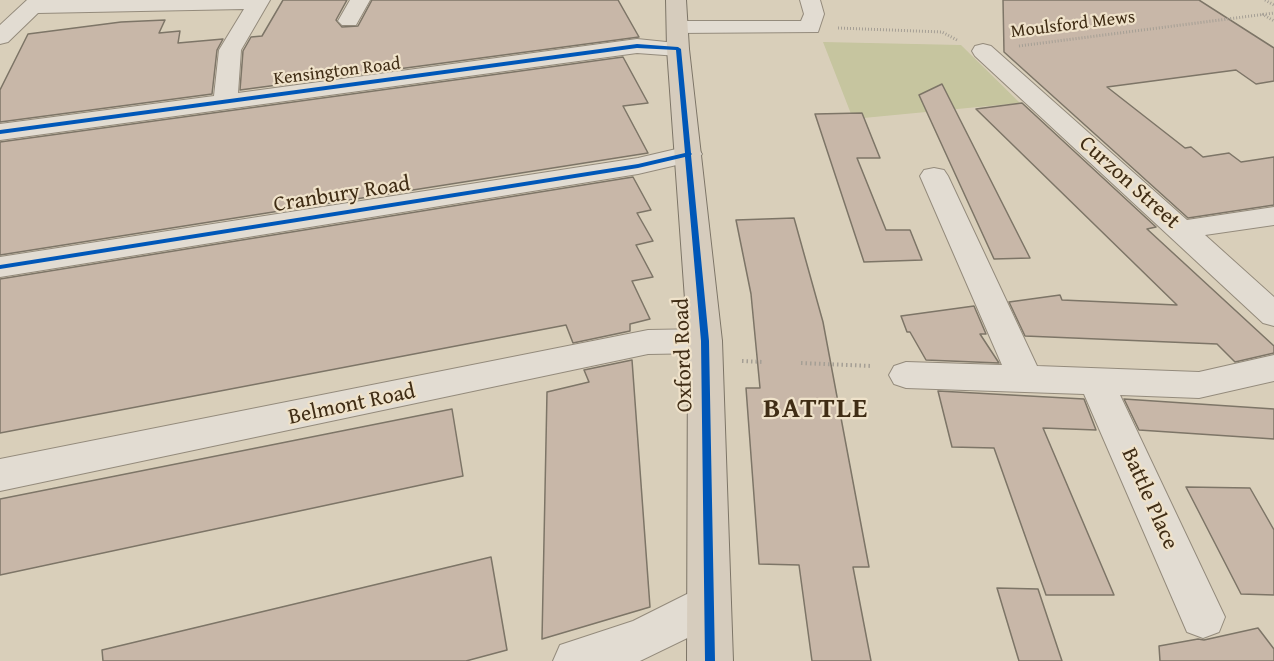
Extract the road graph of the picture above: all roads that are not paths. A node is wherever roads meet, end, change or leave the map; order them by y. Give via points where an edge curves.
1 (360, 0) edge
2 (676, 0) edge
3 (810, 0) edge
4 (259, 2) edge
5 (36, 3) edge
6 (349, 21) dead end
7 (0, 38) edge
8 (678, 38) junction
9 (972, 46) road end
10 (225, 102) junction
11 (0, 132) edge
12 (688, 154) junction
13 (934, 176) dead end
14 (1274, 216) edge
15 (1181, 230) junction
16 (0, 267) edge
17 (1274, 315) edge
18 (705, 340) junction
19 (1274, 368) edge
20 (906, 375) road end
21 (1026, 380) junction
22 (1096, 381) junction
23 (0, 475) edge
24 (709, 603) junction
25 (1203, 616) dead end
26 (576, 661) edge
27 (710, 661) edge

1 - 6 street
2 - 8 main road, Oxford Road
3 - 8 street, Kensington Road via 814,14 810,27
4 - 5 street
4 - 10 street via 230,50
5 - 7 street
8 - 10 street, Kensington Road
8 - 12 main road, Oxford Road
9 - 15 street, Curzon Street
10 - 11 street, Kensington Road
12 - 16 street, Cranbury Road via 638,166
12 - 18 main road, Oxford Road
13 - 21 street
14 - 15 street
15 - 17 street, Curzon Street
18 - 23 street, Belmont Road via 648,342
18 - 24 main road, Oxford Road
19 - 22 street via 1198,385
20 - 21 street
21 - 22 street
22 - 25 street, Battle Place
24 - 26 street via 671,628
24 - 27 main road, Oxford Road

